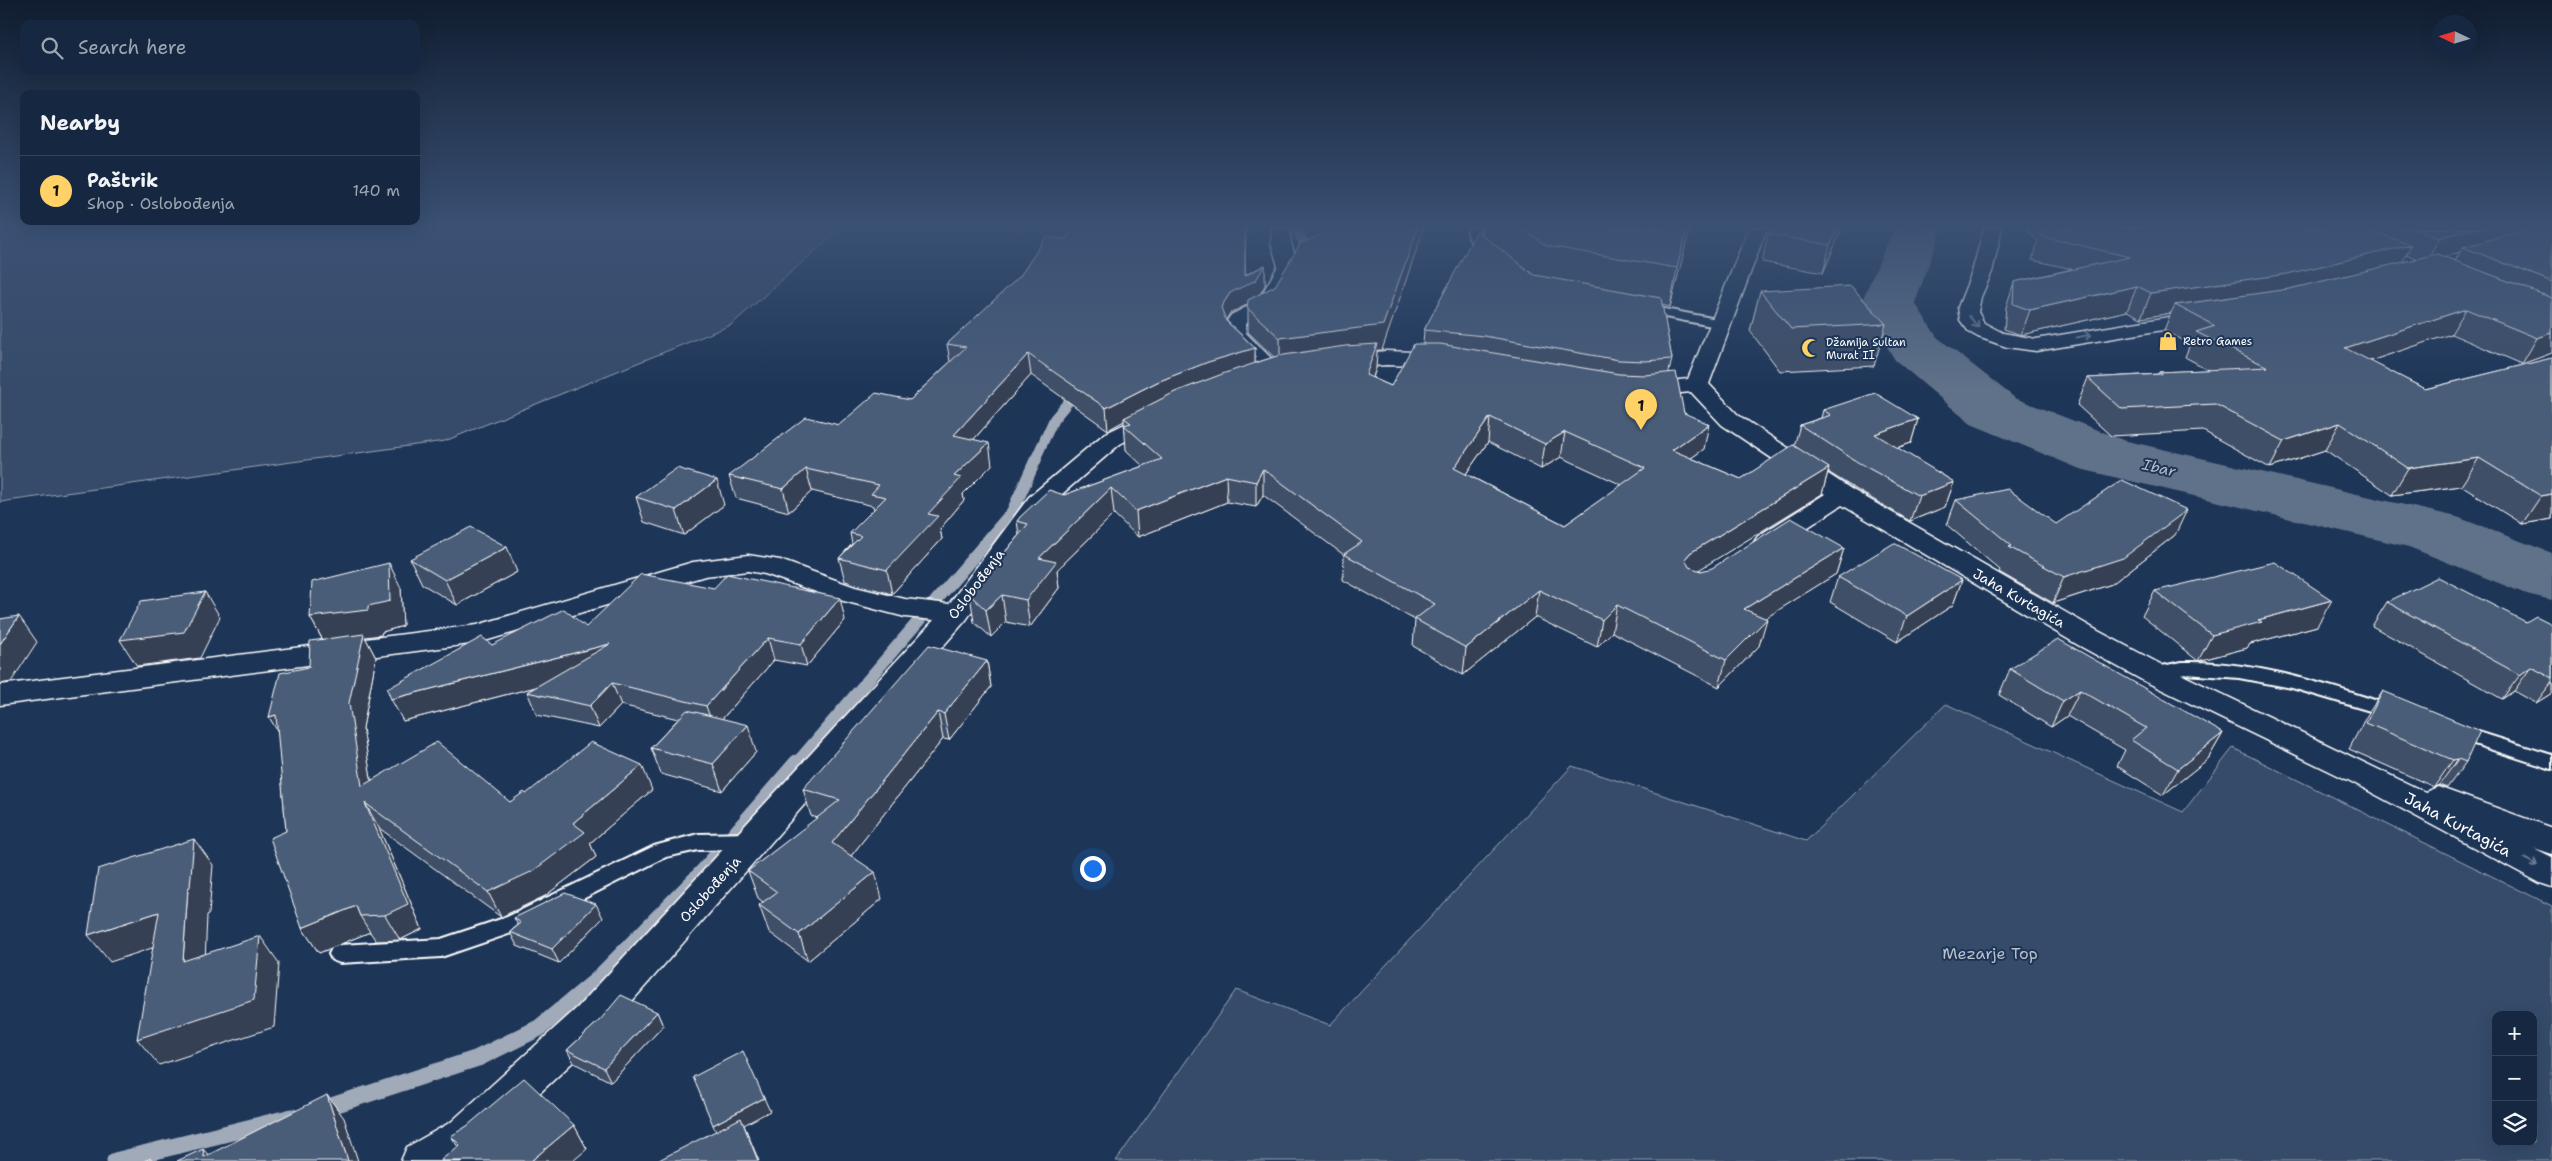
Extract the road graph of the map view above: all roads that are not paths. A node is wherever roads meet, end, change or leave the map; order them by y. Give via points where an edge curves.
1 (1279, 282) edge
2 (1738, 282) edge
3 (1979, 282) edge
4 (1635, 308) edge
5 (2229, 313) edge
6 (1722, 324) junction
7 (1467, 363) edge
8 (1294, 369) junction
9 (1245, 381) edge
10 (1697, 385) junction
11 (1615, 389) edge
12 (1184, 404) edge
13 (1842, 494) junction
14 (1744, 556) edge
15 (949, 613) junction
16 (2153, 673) junction
17 (0, 695) edge
18 (2410, 717) edge
19 (2438, 726) edge
20 (2552, 762) edge
21 (2363, 774) junction
22 (753, 841) junction
23 (2552, 841) edge
24 (2552, 873) edge
25 (340, 954) dead end
26 (422, 1161) edge

1 - 8 street via 1266,304 1236,323 1236,335
2 - 6 street
3 -> 5 street via 1968,311 1970,320 1979,329 2016,343 2036,345
4 - 6 lane
6 - 10 street
7 - 8 street via 1386,358
8 - 9 street
10 - 11 street
10 - 13 street, Jaha Kurtagića via 1730,420
12 - 15 street, Oslobođenja via 1112,439 1038,502
13 - 14 street
13 - 16 street, Jaha Kurtagića
15 - 17 street via 904,608 846,593 770,566 748,563 723,565 478,634
15 - 22 street, Oslobođenja
16 - 18 lane via 2186,668 2236,671 2315,689
16 - 21 street, Jaha Kurtagića
19 - 20 lane
21 - 23 street, Jaha Kurtagića via 2473,810
21 -> 24 street, Jaha Kurtagića
22 - 25 lane via 698,842 661,851 515,923 441,948
22 - 26 street, Oslobođenja via 591,1020 466,1135

